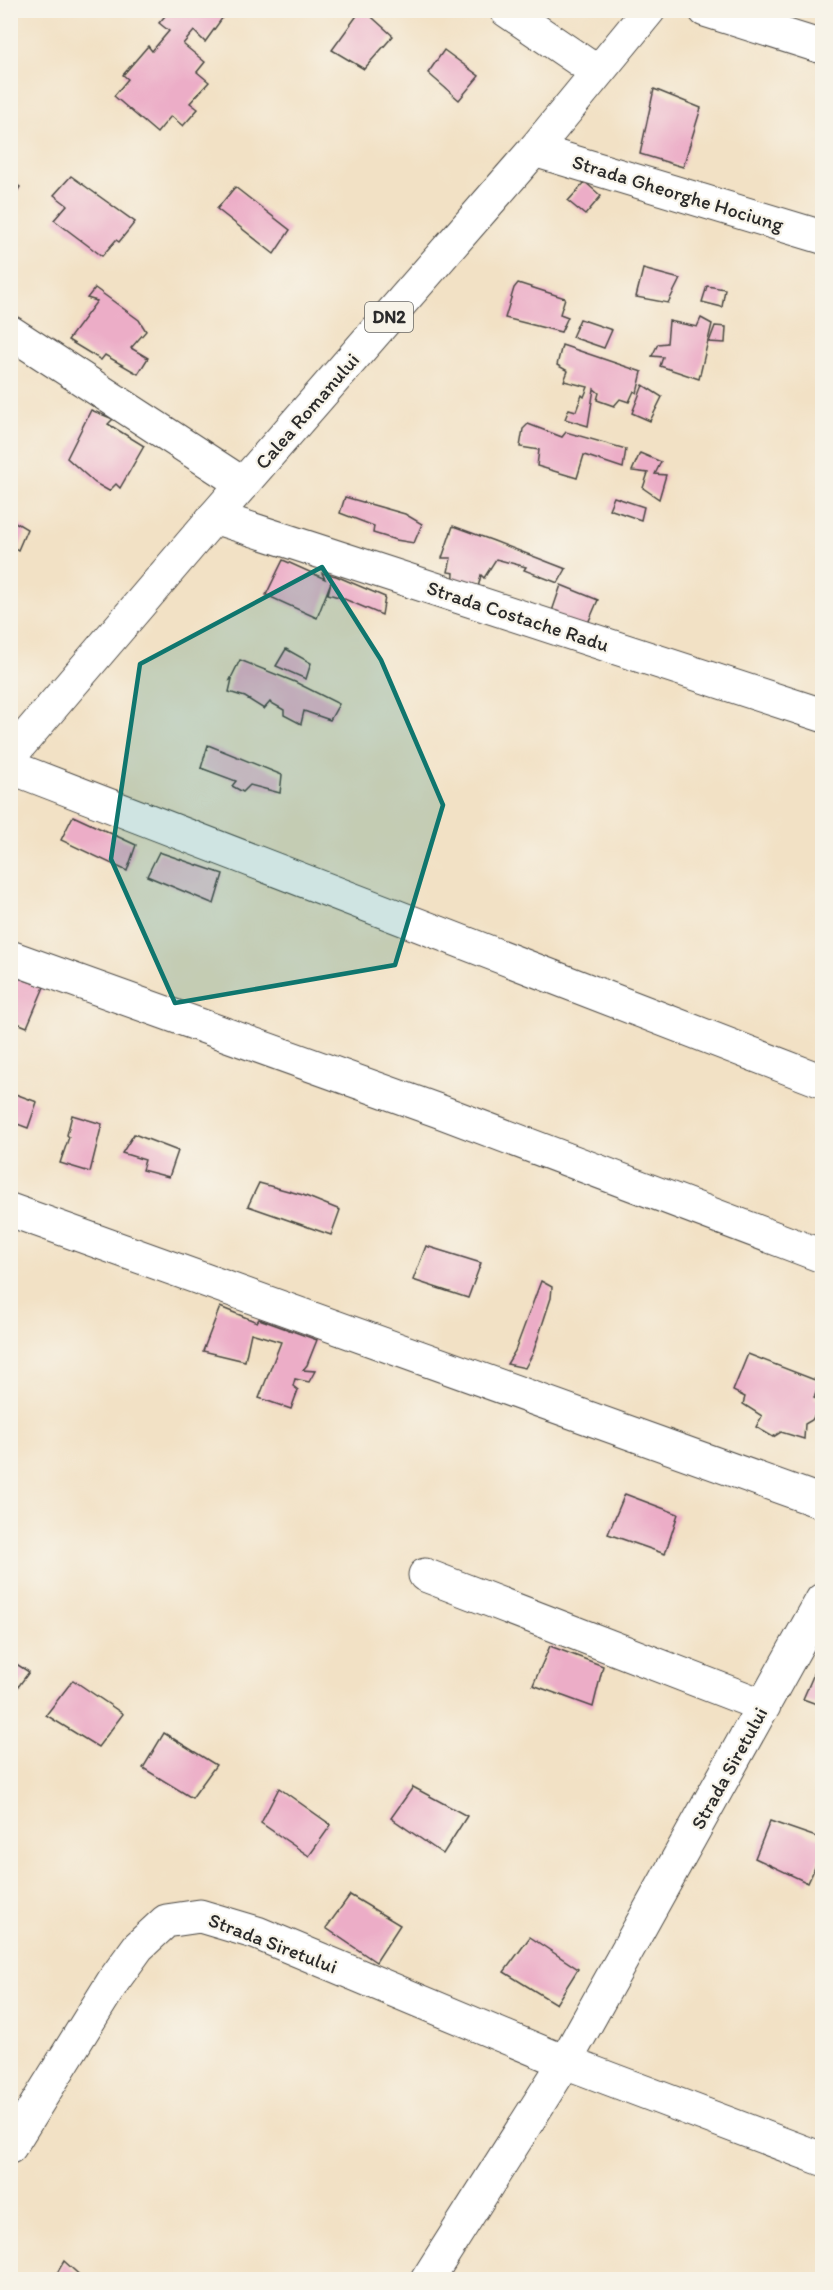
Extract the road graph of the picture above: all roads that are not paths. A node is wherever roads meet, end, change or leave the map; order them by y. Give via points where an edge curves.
1 (506, 10) edge
2 (650, 10) edge
3 (705, 10) edge
4 (822, 47) edge
5 (597, 72) junction
6 (534, 150) junction
7 (822, 237) edge
8 (10, 332) edge
9 (243, 484) junction
10 (214, 518) junction
11 (822, 715) edge
12 (10, 756) edge
13 (10, 767) edge
14 (10, 957) edge
15 (822, 1081) edge
16 (10, 1210) edge
17 (822, 1256) edge
18 (822, 1502) edge
19 (425, 1575) dead end
20 (822, 1600) edge
21 (764, 1706) junction
22 (565, 2062) junction
23 (10, 2147) edge
24 (822, 2158) edge
25 (427, 2280) edge

1 - 5 street
2 - 5 street, Calea Romanului / DN2
3 - 4 street
5 - 6 street, Calea Romanului / DN2
6 - 7 street, Strada Gheorghe Hociung
6 - 9 street, Calea Romanului / DN2
8 - 9 street
9 - 10 street, Calea Romanului / DN2
10 - 11 street, Strada Costache Radu
10 - 12 street, Calea Romanului / DN2
13 - 15 street
14 - 17 street via 439,1111
16 - 18 street
19 - 21 street
20 - 21 street, Strada Siretului
21 - 22 street, Strada Siretului
22 - 23 street, Strada Siretului via 257,1933 200,1916 166,1921 138,1947 114,1980
22 - 24 street, Strada Siretului
22 - 25 street, Strada Siretului

